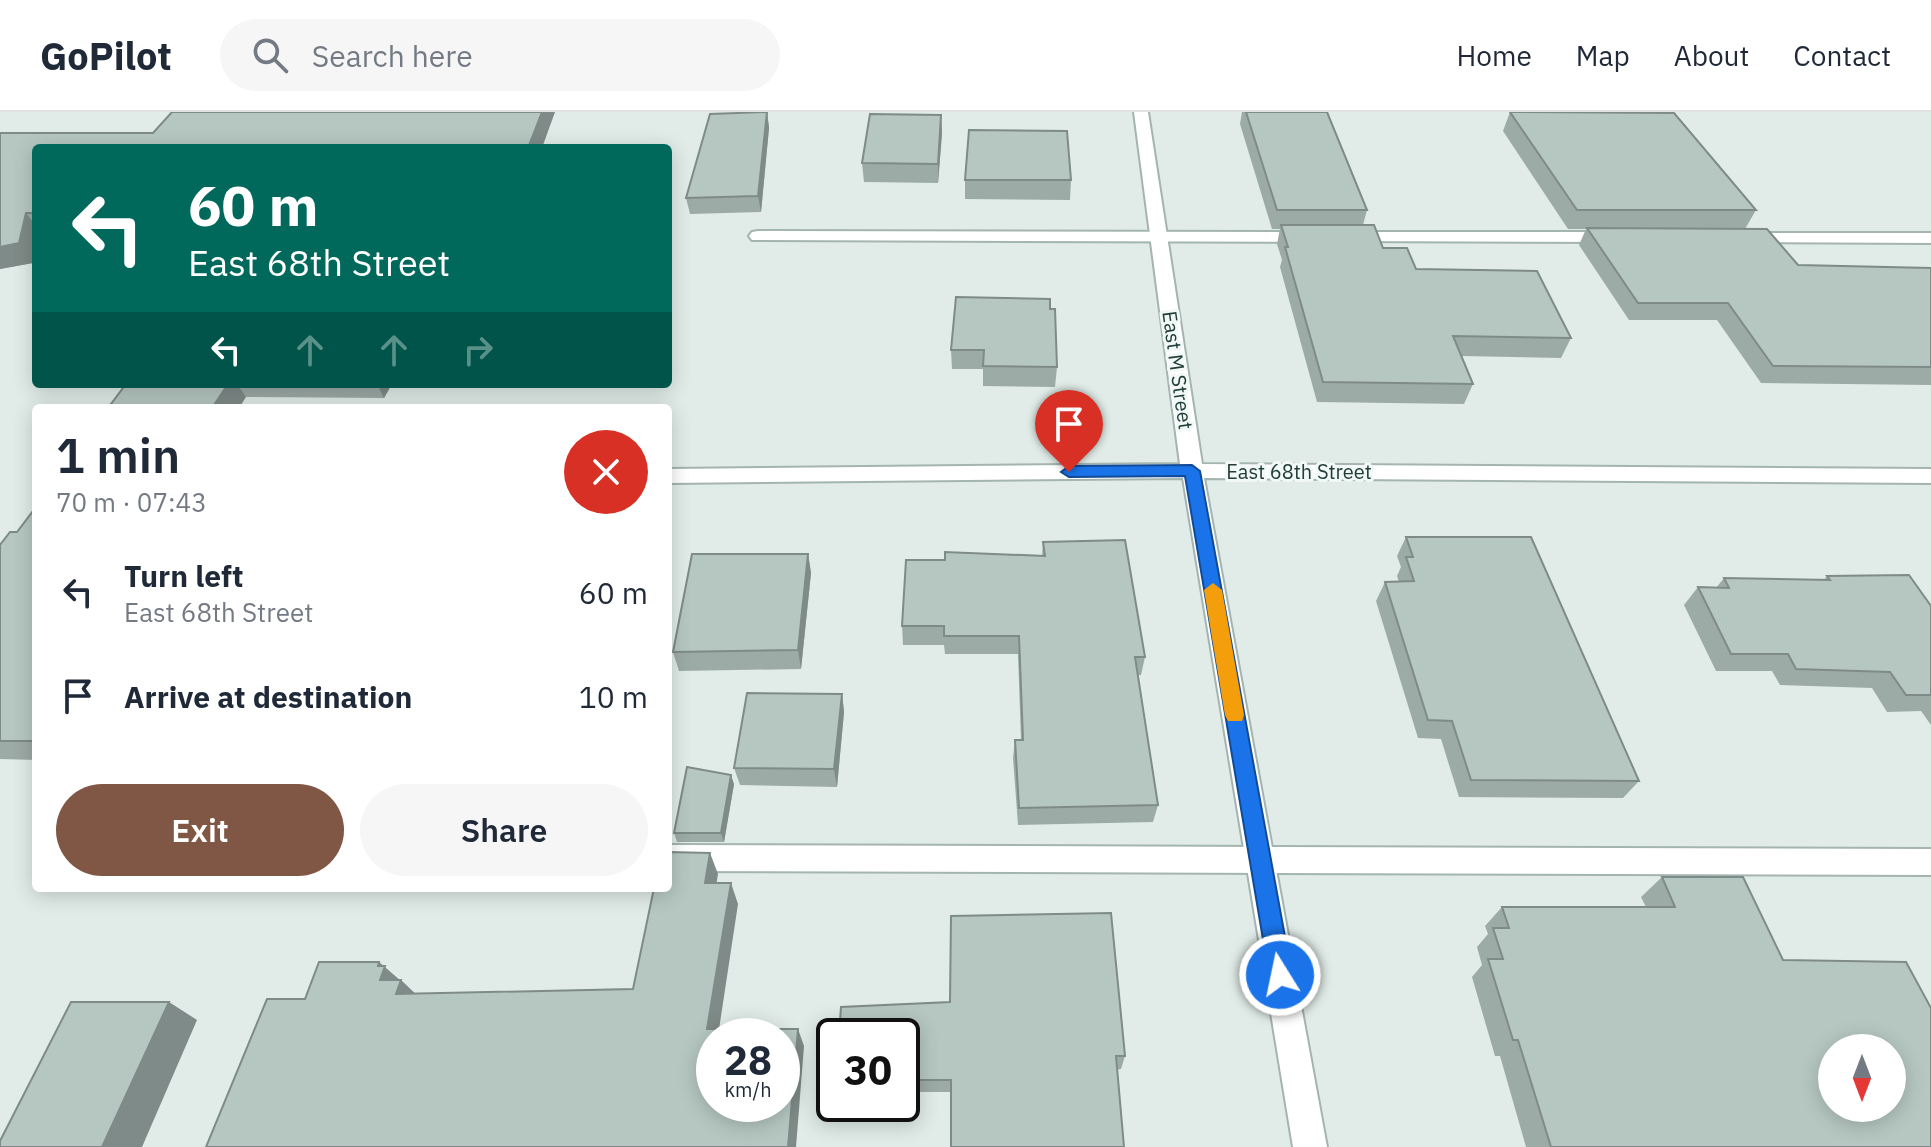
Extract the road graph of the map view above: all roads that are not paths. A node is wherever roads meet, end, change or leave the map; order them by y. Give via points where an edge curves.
1 (1141, 112) edge
2 (758, 236) dead end
3 (1159, 237) junction
4 (1632, 237) edge
5 (1726, 238) edge
6 (1931, 238) edge
7 (1192, 471) junction
8 (672, 476) edge
9 (1931, 476) edge
10 (672, 858) edge
11 (1260, 860) junction
12 (1931, 862) edge
13 (1310, 1147) edge

1 - 3 street, East M Street
2 - 3 street
3 - 4 street
3 - 7 street, East M Street
5 - 6 street
7 - 8 street, East 68th Street
7 - 9 street, East 68th Street
7 - 11 street, East M Street
10 - 11 street
11 - 12 street
11 - 13 street, East M Street

